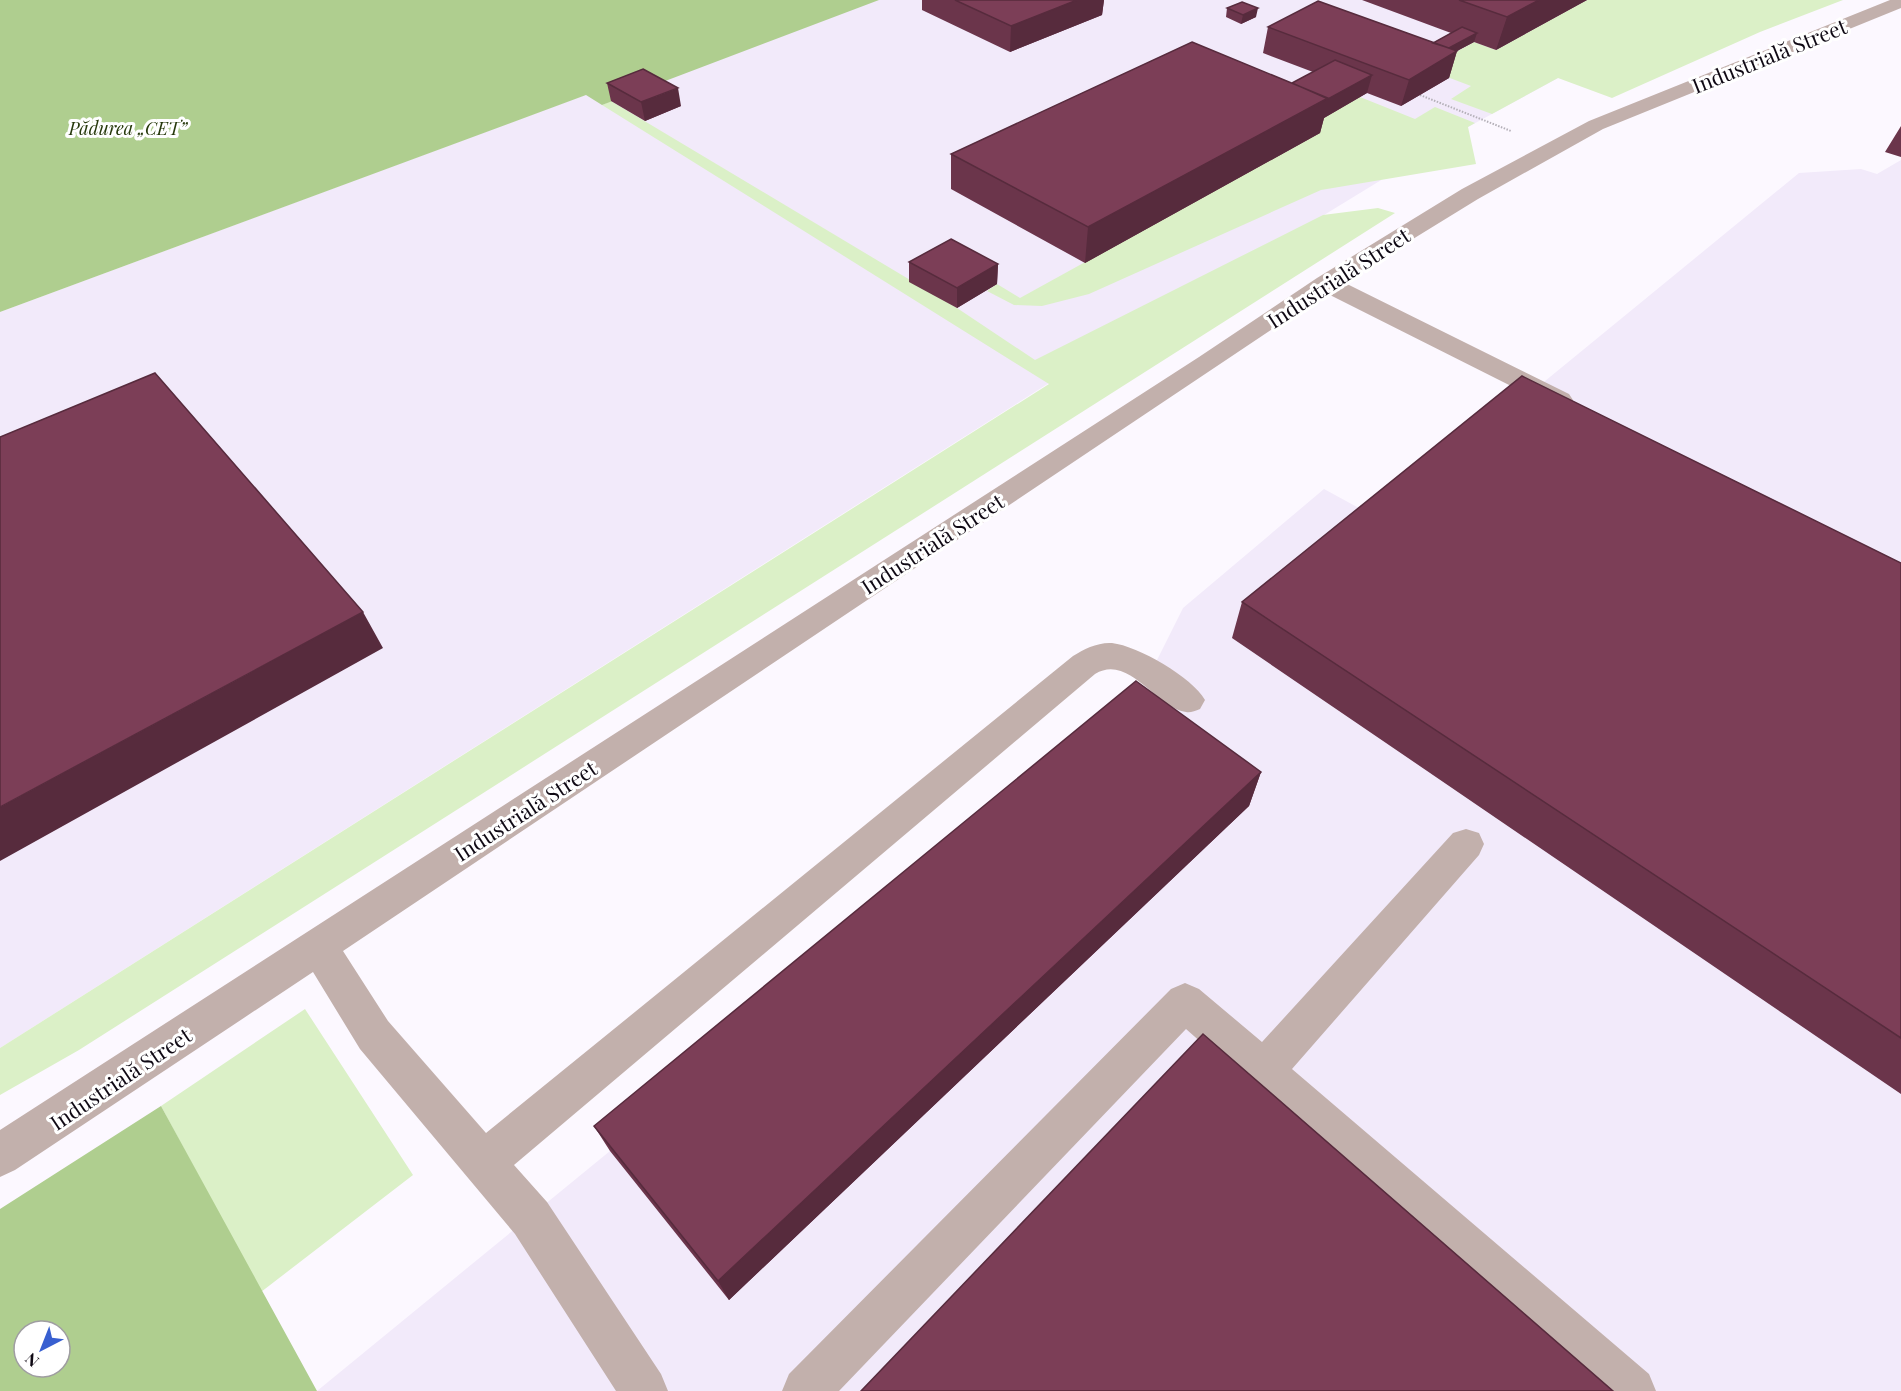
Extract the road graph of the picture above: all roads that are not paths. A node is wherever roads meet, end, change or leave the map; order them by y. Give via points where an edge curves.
1 (1901, 3) edge
2 (1325, 283) junction
3 (1579, 413) edge
4 (1188, 700) dead end
5 (1466, 844) dead end
6 (318, 946) junction
7 (1264, 1070) junction
8 (0, 1155) edge
9 (483, 1163) junction
10 (644, 1391) edge
11 (806, 1391) edge
12 (1632, 1391) edge

1 - 2 street, Industrială Street via 1596,125 1470,194
2 - 3 street via 1571,405
2 - 6 street, Industrială Street
4 - 9 street via 1131,662 1114,656 1101,656 1084,665
5 - 7 street
6 - 8 street, Industrială Street
6 - 9 street via 374,1035
7 - 11 street via 1185,1002
7 - 12 street
9 - 10 street via 531,1218

